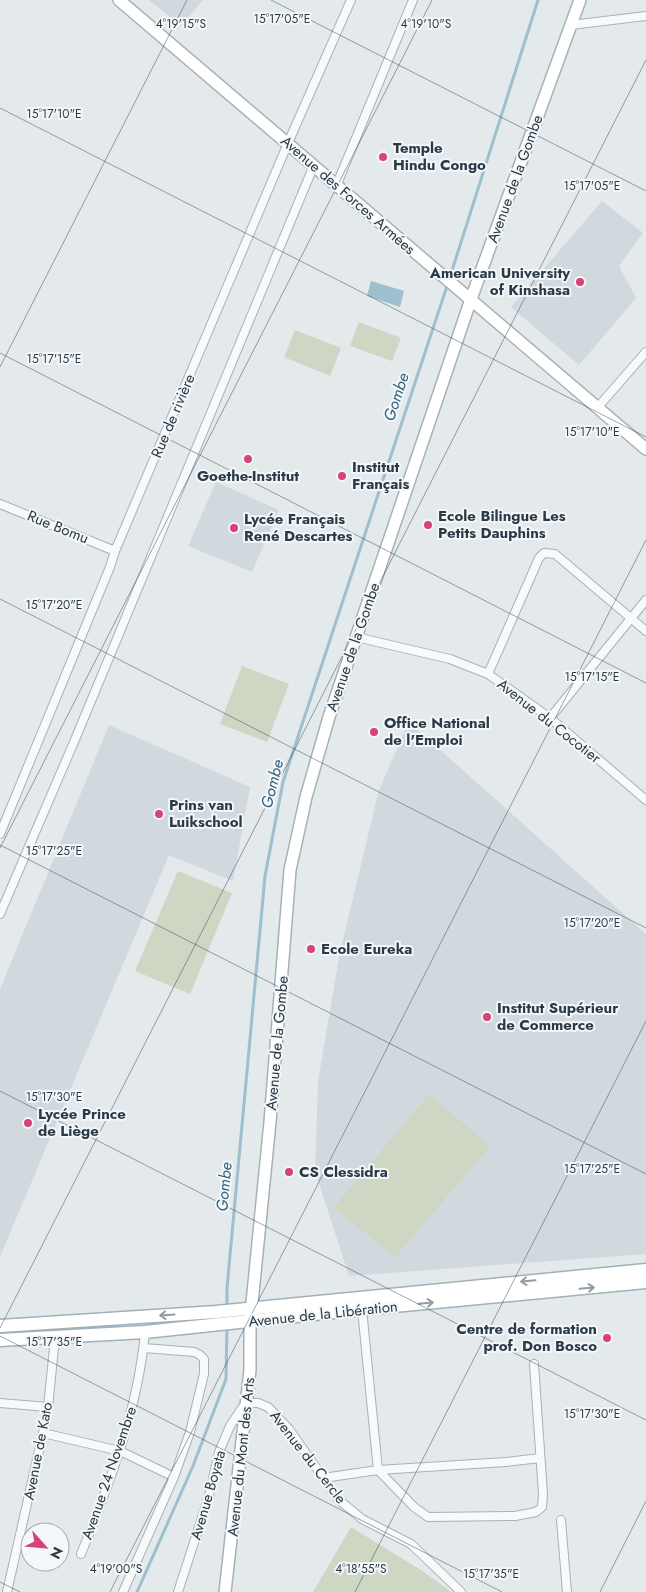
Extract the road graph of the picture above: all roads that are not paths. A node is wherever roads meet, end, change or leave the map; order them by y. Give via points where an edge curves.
1 (119, 0) edge
2 (350, 0) edge
3 (413, 0) edge
4 (580, 0) edge
5 (646, 16) edge
6 (571, 25) junction
7 (288, 143) junction
8 (314, 165) junction
9 (336, 184) junction
10 (471, 299) junction
11 (646, 352) edge
12 (598, 407) junction
13 (646, 449) edge
14 (0, 504) edge
15 (115, 551) junction
16 (646, 600) edge
17 (631, 618) junction
18 (646, 631) edge
19 (356, 637) junction
20 (488, 674) junction
21 (550, 718) junction
22 (646, 800) edge
23 (0, 834) edge
24 (0, 914) edge
25 (646, 1270) edge
26 (646, 1282) edge
27 (245, 1309) junction
28 (362, 1309) junction
29 (244, 1322) junction
30 (0, 1326) edge
31 (145, 1332) junction
32 (55, 1338) junction
33 (0, 1340) edge
34 (144, 1348) junction
35 (534, 1364) dead end
36 (0, 1403) edge
37 (247, 1403) junction
38 (48, 1407) junction
39 (43, 1433) junction
40 (120, 1451) junction
41 (540, 1458) junction
42 (378, 1470) junction
43 (174, 1477) junction
44 (323, 1478) junction
45 (561, 1520) dead end
46 (81, 1554) dead end
47 (7, 1592) edge
48 (123, 1592) edge
49 (178, 1592) edge
50 (225, 1592) edge
51 (462, 1592) edge
52 (567, 1592) edge

1 - 7 street, Avenue des Forces Armées
2 - 7 street, Rue de rivière
3 - 9 street
4 - 6 street, Avenue de la Gombe
5 - 6 street
6 - 10 street, Avenue de la Gombe
7 - 8 street, Avenue des Forces Armées
7 - 15 street, Rue de rivière
8 - 9 street, Avenue des Forces Armées
8 - 24 street
9 - 10 street, Avenue des Forces Armées
10 - 12 street, Avenue des Forces Armées
10 - 19 street, Avenue de la Gombe
11 - 12 street
12 - 13 street, Avenue des Forces Armées
14 - 15 street, Rue Bomu
15 - 23 street, Rue de rivière
16 - 17 street
17 - 18 street
17 - 20 street via 555,554 544,553 538,558
17 - 21 street
19 - 20 street, Avenue du Cocotier via 450,659
19 - 27 street, Avenue de la Gombe via 306,797 290,870 263,1205
20 - 21 street, Avenue du Cocotier
21 - 22 street, Avenue du Cocotier
25 -> 27 main road, Avenue de la Libération
28 -> 26 main road, Avenue de la Libération
27 - 29 street, Avenue de la Gombe
27 -> 30 main road, Avenue de la Libération
28 - 29 main road, Avenue de la Libération
28 - 42 street
29 - 31 main road, Avenue de la Libération
29 - 37 street, Avenue du Mont des Arts via 250,1370
31 - 32 main road, Avenue de la Libération
31 - 34 street, Avenue 24 Novembre
32 - 33 main road, Avenue de la Libération
32 - 38 street, Avenue de Kato
34 - 40 street, Avenue 24 Novembre
34 - 43 street via 194,1352 204,1359 204,1374 190,1432
35 - 41 street
36 - 38 street
37 - 44 street, Avenue du Cercle via 263,1404 275,1413
37 - 49 street, Avenue Boyata via 234,1420 219,1452 209,1496
37 - 50 street, Avenue du Mont des Arts
38 - 39 street, Avenue de Kato
39 - 40 street
39 - 47 street, Avenue de Kato
40 - 43 street
40 - 46 street, Avenue 24 Novembre
41 - 42 street
41 - 42 street via 542,1507 536,1512 515,1516 428,1517
42 - 44 street
43 - 48 street
44 - 51 street, Avenue du Cercle via 338,1499 362,1519 411,1544
45 - 52 street

